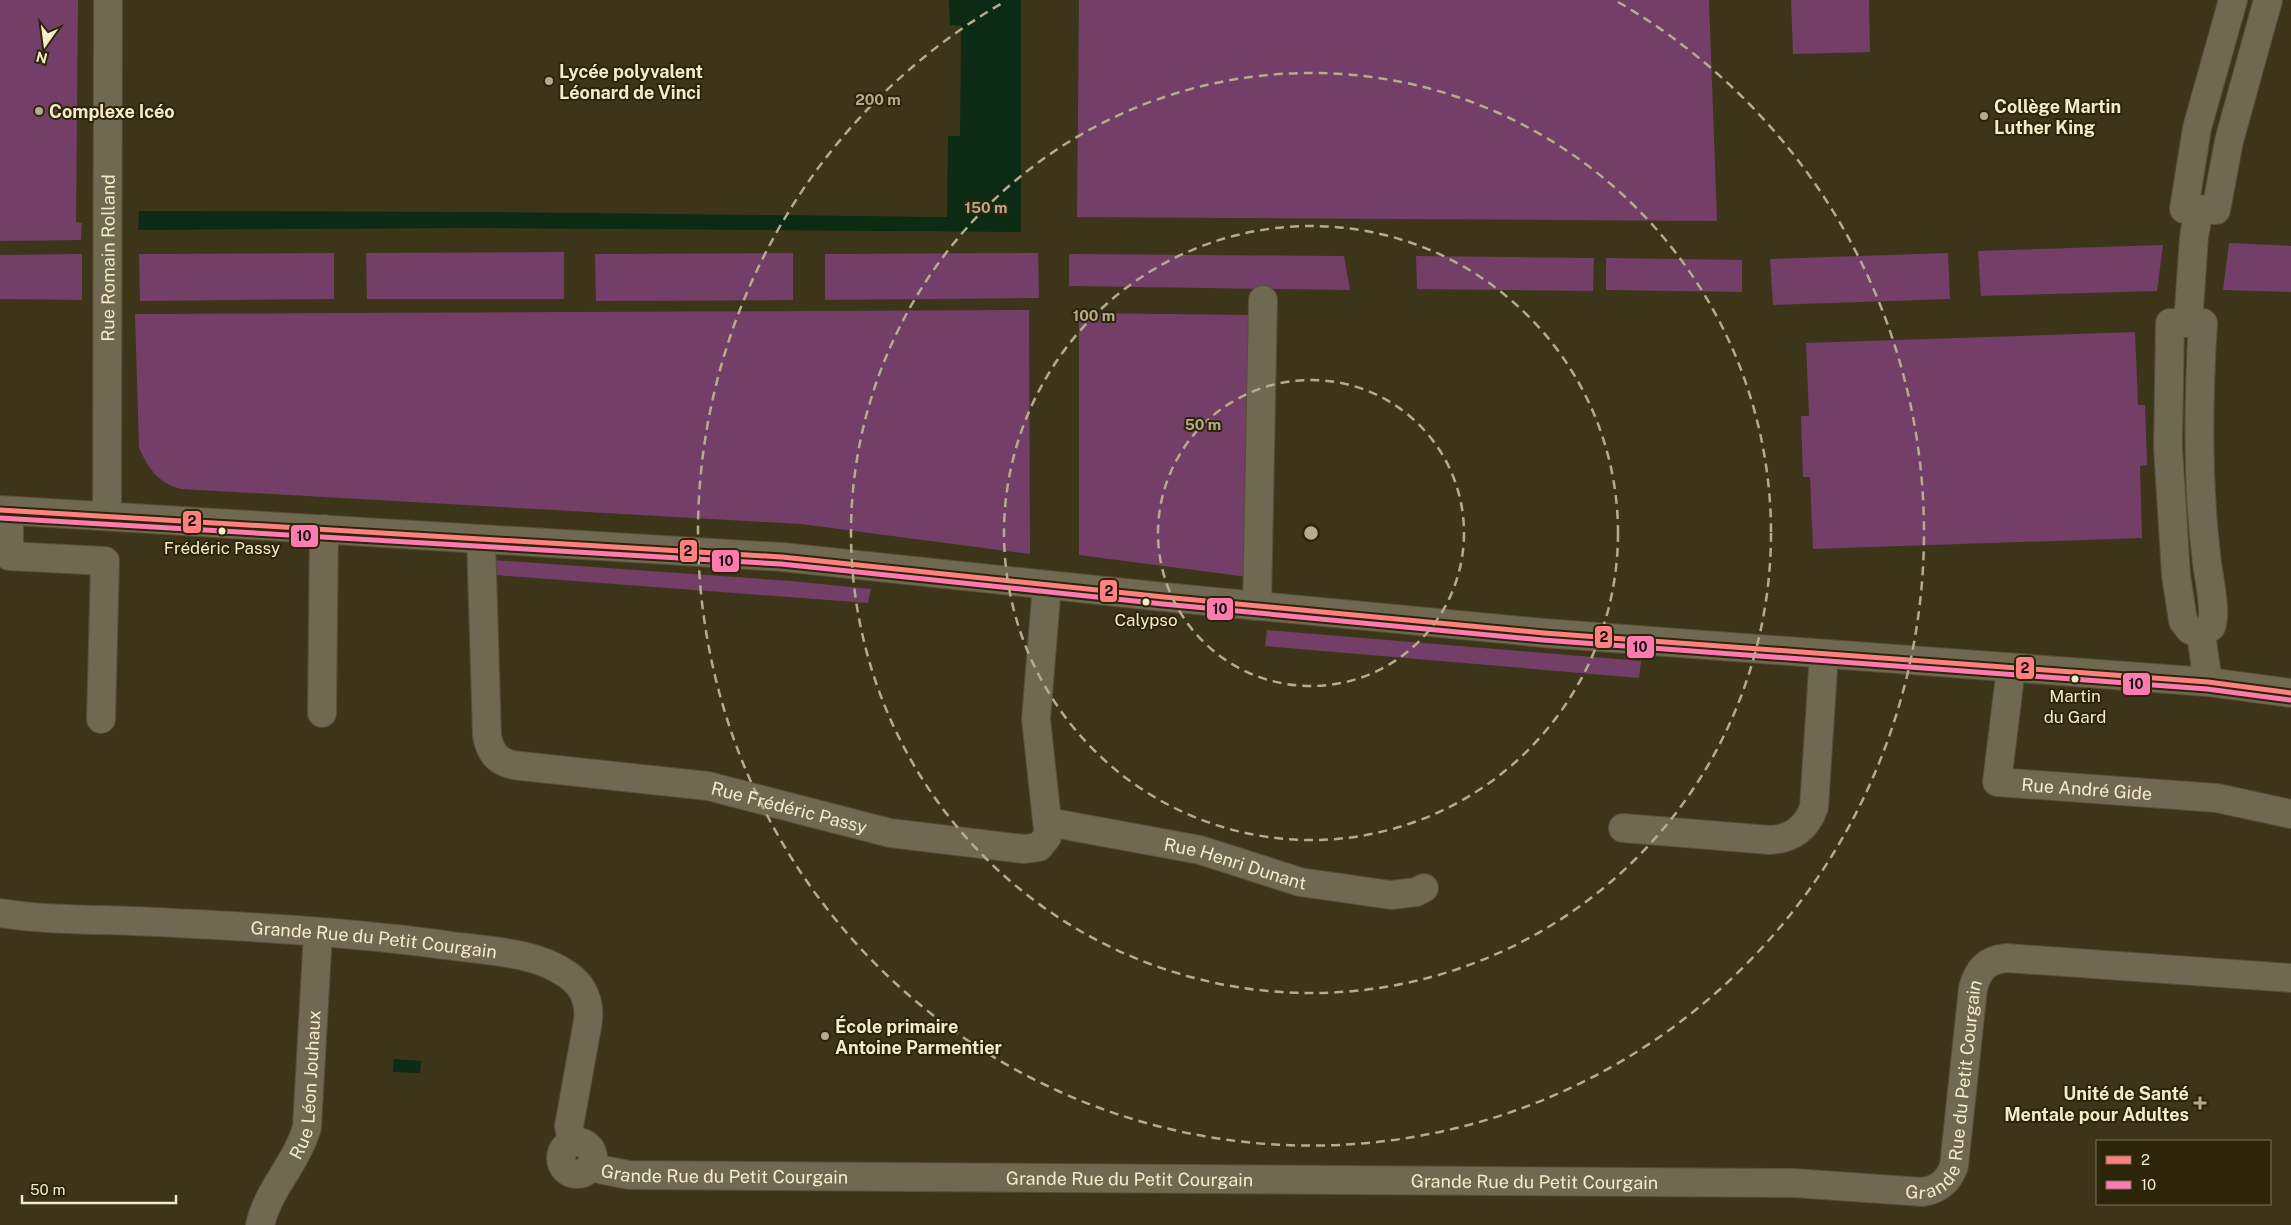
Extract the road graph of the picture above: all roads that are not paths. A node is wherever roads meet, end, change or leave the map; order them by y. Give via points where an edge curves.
1 (108, 0) edge
2 (2233, 0) edge
3 (2268, 0) edge
4 (2199, 209) junction
5 (1263, 300) dead end
6 (5, 510) edge
7 (106, 516) junction
8 (324, 529) junction
9 (480, 539) junction
10 (5, 555) edge
11 (1046, 585) junction
12 (1256, 606) junction
13 (1824, 654) junction
14 (2011, 668) junction
15 (2291, 678) edge
16 (2208, 682) junction
17 (2291, 693) edge
18 (322, 713) dead end
19 (101, 719) dead end
20 (2291, 814) edge
21 (1048, 822) junction
22 (1622, 828) dead end
23 (1424, 888) dead end
24 (0, 913) edge
25 (318, 933) junction
26 (2291, 978) edge
27 (260, 1225) edge

1 - 7 street, Rue Romain Rolland
2 - 4 street via 2208,84 2190,166 2184,209
3 - 4 street via 2234,121 2216,210
4 - 16 street via 2188,323 2203,323 2201,476 2213,616 2211,627 2201,634
5 - 12 street
6 - 7 street
6 - 10 street
7 - 8 street
8 - 9 street
8 - 18 street
9 - 11 street via 801,559
9 - 21 street, Rue Frédéric Passy via 486,736 489,747 500,762 708,786 890,833 1024,849 1033,849 1043,843 1047,838
10 - 19 street via 105,562
11 - 12 street
11 - 21 street, Rue Frédéric Passy via 1036,736
12 - 13 street via 1544,633
13 - 14 street
13 - 22 street via 1814,807 1806,824 1781,839 1770,840
14 - 16 street
14 - 20 street, Rue André Gide via 1997,782 2217,798
15 - 16 street
16 - 17 street
21 - 23 street, Rue Henri Dunant via 1200,850 1300,882 1391,895
24 - 25 street, Grande Rue du Petit Courgain
25 - 26 street, Grande Rue du Petit Courgain via 512,954 543,963 570,976 586,998 589,1014 572,1103 569,1126 572,1143 582,1143 591,1149 591,1165 630,1174 1794,1183 1923,1192 1940,1187 1954,1166 1973,988 1986,964 2006,958
25 - 27 street, Rue Léon Jouhaux via 307,1127 299,1150 273,1192

